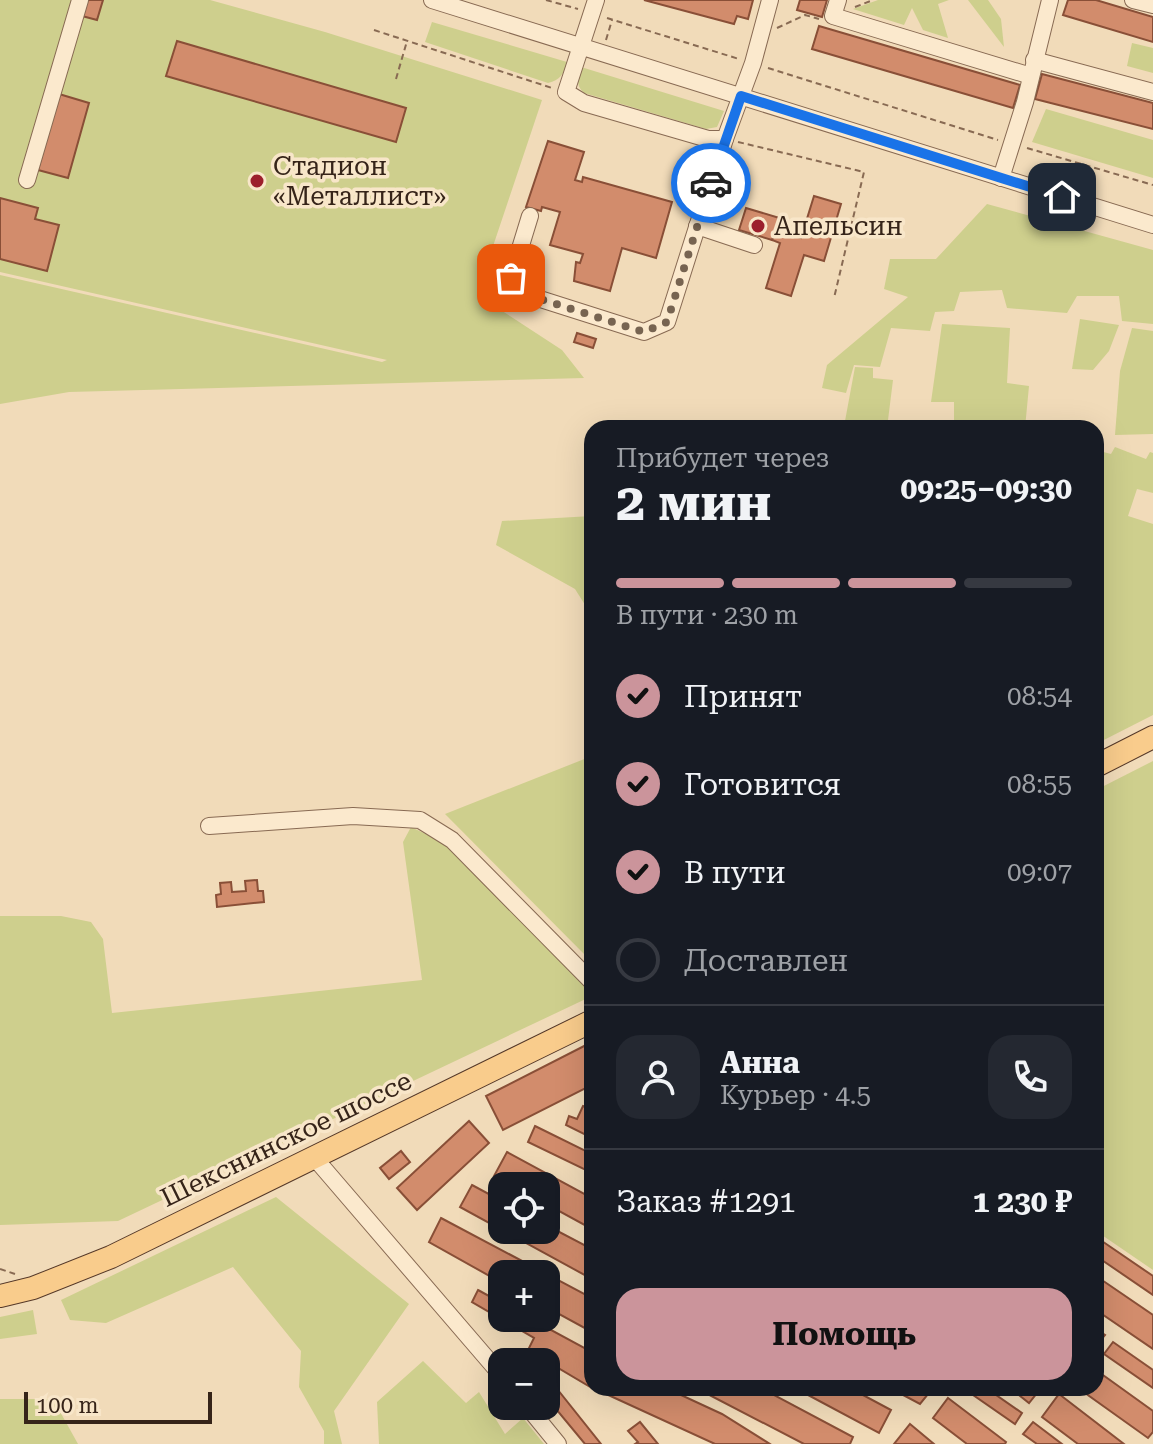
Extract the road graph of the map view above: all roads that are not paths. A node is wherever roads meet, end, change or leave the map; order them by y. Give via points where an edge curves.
1 (80, 0) edge
2 (432, 0) edge
3 (770, 0) edge
4 (1050, 0) edge
5 (1133, 0) edge
6 (1153, 5) edge
7 (594, 7) edge
8 (835, 8) edge
9 (581, 47) junction
10 (1032, 68) junction
11 (1153, 92) edge
12 (741, 96) junction
13 (725, 139) junction
14 (1001, 178) junction
15 (27, 180) dead end
16 (530, 216) dead end
17 (1153, 225) edge
18 (697, 226) junction
19 (754, 245) dead end
20 (1153, 737) edge
21 (1104, 762) edge
22 (209, 826) dead end
23 (584, 974) edge
24 (584, 1025) edge
25 (313, 1156) junction
26 (0, 1296) edge
27 (488, 1360) edge
28 (538, 1420) edge
29 (558, 1444) edge

1 - 15 street
2 - 9 street
3 - 12 street
4 - 10 street
5 - 6 street
7 - 9 street
8 - 10 street
9 - 12 street
9 - 13 street via 566,92 584,103 708,139
10 - 11 street
10 - 14 street
12 - 13 street
12 - 14 street
13 - 18 street
14 - 17 street
16 - 18 street via 511,278 515,291 644,332 667,322
18 - 19 street
20 - 21 main road
22 - 23 street via 353,816 420,820 452,840
24 - 25 main road, Шекснинское шоссе
25 - 26 main road, Шекснинское шоссе via 111,1257
25 - 27 street
28 - 29 street

